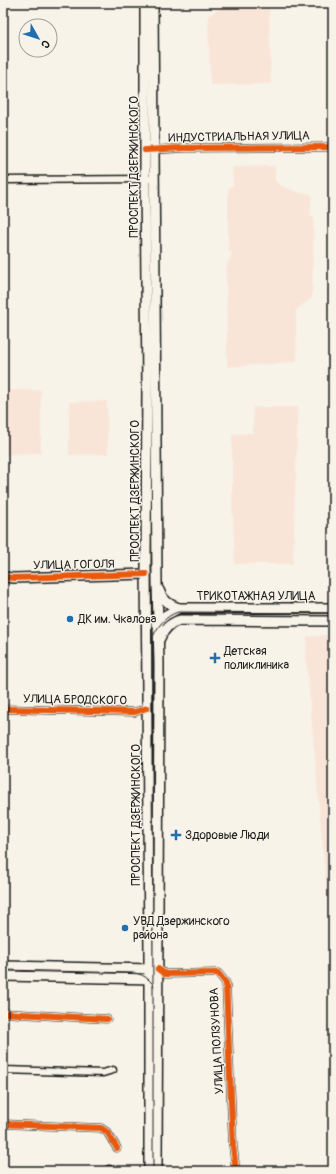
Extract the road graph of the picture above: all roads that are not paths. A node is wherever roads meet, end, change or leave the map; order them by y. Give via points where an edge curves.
1 (145, 3) edge
2 (153, 3) edge
3 (333, 147) edge
4 (149, 150) junction
5 (150, 179) junction
6 (3, 180) edge
7 (146, 574) junction
8 (3, 577) edge
9 (157, 587) junction
10 (147, 588) junction
11 (158, 608) junction
12 (179, 608) junction
13 (333, 608) edge
14 (166, 615) junction
15 (180, 620) junction
16 (333, 621) edge
17 (158, 622) junction
18 (158, 641) junction
19 (147, 644) junction
20 (147, 708) junction
21 (3, 709) edge
22 (3, 966) edge
23 (155, 974) junction
24 (3, 976) edge
25 (3, 1013) edge
26 (107, 1019) dead end
27 (3, 1070) edge
28 (113, 1070) dead end
29 (3, 1124) edge
30 (117, 1148) dead end
31 (149, 1171) edge
32 (157, 1171) edge
33 (236, 1171) edge

1 - 4 main road, ПРОСПЕКТ ДЗЕРЖИНСКОГО
2 - 4 main road, ПРОСПЕКТ ДЗЕРЖИНСКОГО
3 - 4 street, ИНДУСТРИАЛЬНАЯ УЛИЦА
4 - 5 main road, ПРОСПЕКТ ДЗЕРЖИНСКОГО
5 - 6 street
5 - 7 main road, ПРОСПЕКТ ДЗЕРЖИНСКОГО
5 - 9 main road, ПРОСПЕКТ ДЗЕРЖИНСКОГО
7 - 8 main road, УЛИЦА ГОГОЛЯ
7 - 10 main road, ПРОСПЕКТ ДЗЕРЖИНСКОГО
9 - 11 main road, ПРОСПЕКТ ДЗЕРЖИНСКОГО
9 - 12 main road via 168,604
10 - 11 main road
10 - 19 main road, ПРОСПЕКТ ДЗЕРЖИНСКОГО
11 - 14 main road
11 - 17 main road, ПРОСПЕКТ ДЗЕРЖИНСКОГО
12 - 13 main road, ТРИКОТАЖНАЯ УЛИЦА
12 - 14 main road
14 - 15 main road
14 - 17 main road
15 - 16 main road, ТРИКОТАЖНАЯ УЛИЦА
15 - 18 main road via 166,627
17 - 18 main road, ПРОСПЕКТ ДЗЕРЖИНСКОГО
17 - 19 main road via 152,629
18 - 23 main road, ПРОСПЕКТ ДЗЕРЖИНСКОГО
19 - 20 main road, ПРОСПЕКТ ДЗЕРЖИНСКОГО
20 - 21 street, УЛИЦА БРОДСКОГО via 135,712
20 - 23 main road, ПРОСПЕКТ ДЗЕРЖИНСКОГО
22 - 23 main road
23 - 24 main road via 134,978
23 - 31 main road, ПРОСПЕКТ ДЗЕРЖИНСКОГО
23 - 32 main road, ПРОСПЕКТ ДЗЕРЖИНСКОГО
23 - 33 street, УЛИЦА ПОЛЗУНОВА via 218,973 226,983
25 - 26 street
27 - 28 street via 103,1073
29 - 30 street via 101,1128 107,1132

